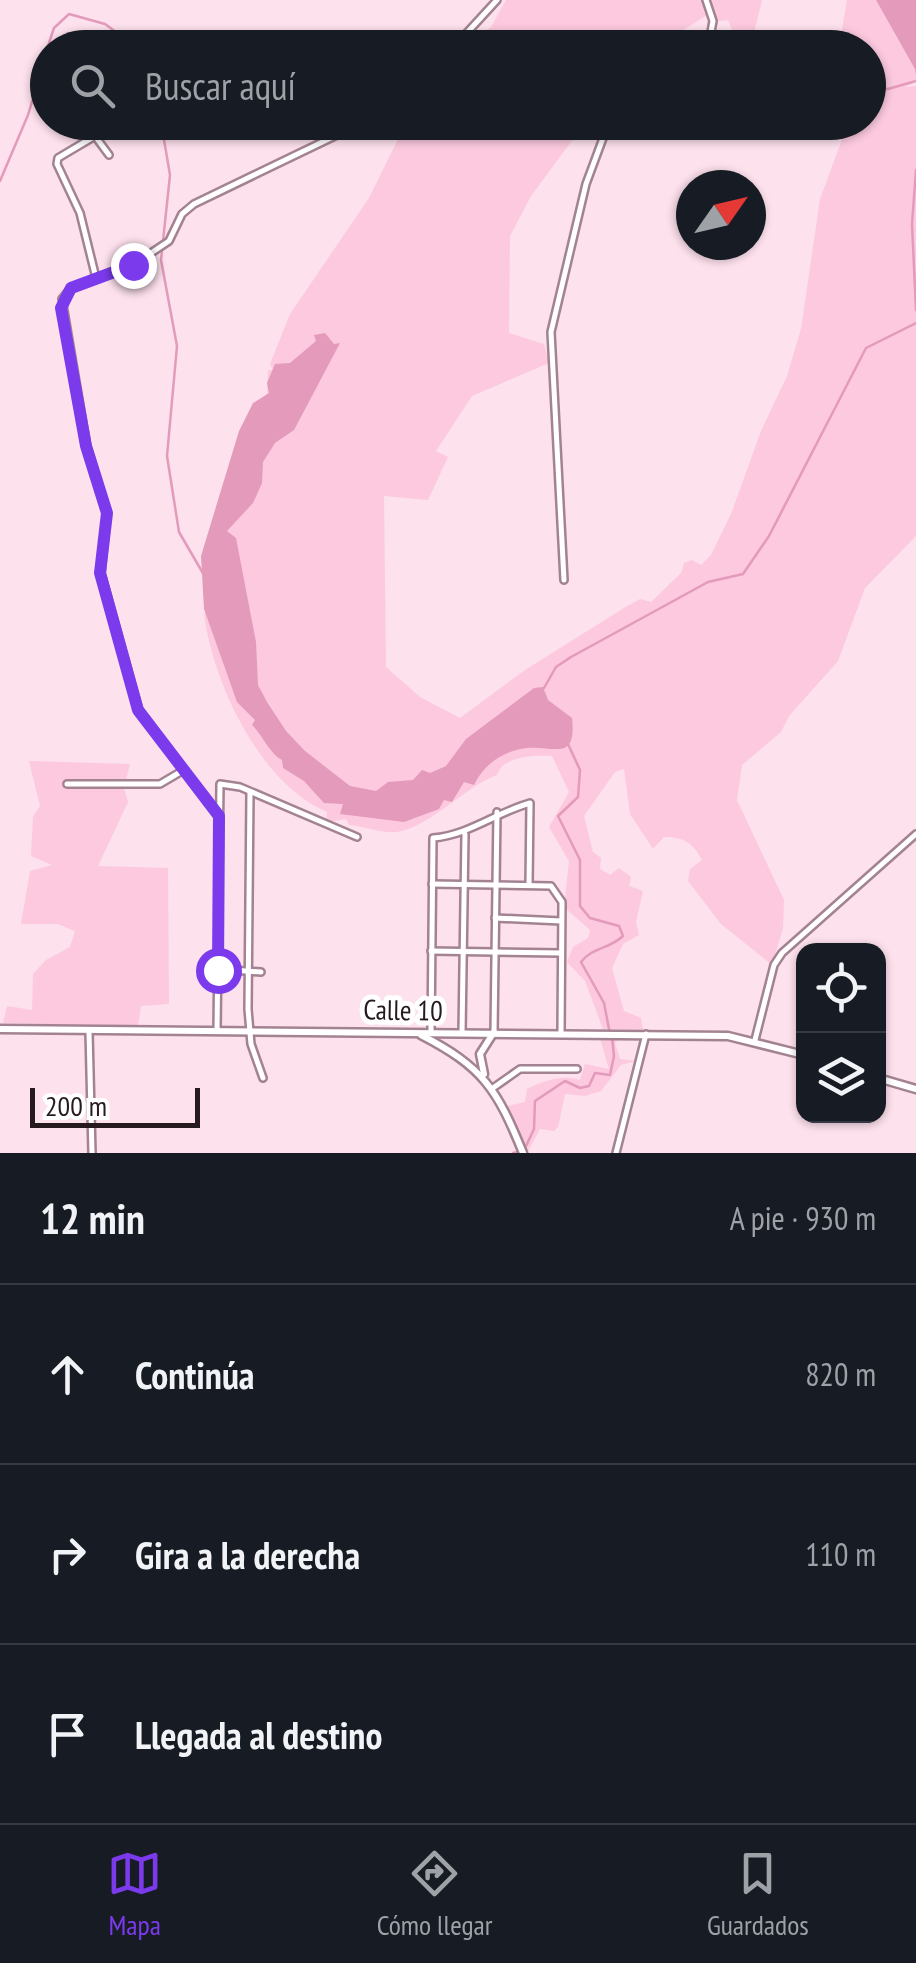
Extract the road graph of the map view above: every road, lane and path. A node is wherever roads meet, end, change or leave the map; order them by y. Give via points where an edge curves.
1 (497, 0) edge
2 (706, 0) edge
3 (470, 30) edge
4 (711, 30) edge
5 (88, 140) edge
6 (98, 140) edge
7 (327, 140) edge
8 (603, 140) edge
9 (110, 155) dead end
10 (96, 278) junction
11 (564, 580) dead end
12 (182, 771) junction
13 (67, 784) dead end
14 (250, 792) junction
15 (496, 812) junction
16 (219, 816) junction
17 (465, 834) junction
18 (916, 834) edge
19 (357, 838) dead end
20 (432, 884) junction
21 (464, 884) junction
22 (496, 884) junction
23 (528, 885) junction
24 (495, 918) junction
25 (561, 921) junction
26 (430, 951) junction
27 (464, 952) junction
28 (495, 952) junction
29 (560, 953) junction
30 (218, 970) junction
31 (248, 971) junction
32 (261, 972) dead end
33 (0, 1029) edge
34 (217, 1031) junction
35 (89, 1032) junction
36 (250, 1032) junction
37 (415, 1032) junction
38 (462, 1032) junction
39 (494, 1032) junction
40 (561, 1032) junction
41 (431, 1033) junction
42 (646, 1034) junction
43 (755, 1040) junction
44 (796, 1052) edge
45 (578, 1069) dead end
46 (484, 1076) junction
47 (263, 1078) dead end
48 (886, 1080) edge
49 (493, 1088) junction
50 (916, 1089) edge
51 (92, 1153) edge
52 (523, 1153) edge
53 (616, 1153) edge

1 - 3 street
2 - 4 street
5 - 10 street via 58,164 80,213
6 - 9 street
7 - 10 street via 194,204 169,241 133,265
8 - 11 street via 551,332
10 - 12 street via 65,292 61,308 86,446 107,513 100,573 138,710
12 - 13 street via 160,784
12 - 16 street
14 - 16 street via 220,784
14 - 19 street
14 - 31 street
15 - 17 street
15 - 22 street
15 - 23 street via 530,803
16 - 30 street
17 - 20 street via 433,838
17 - 21 street
18 - 43 street via 782,953
20 - 21 street
20 - 26 street
21 - 22 street
21 - 27 street
22 - 23 street
22 - 24 street
23 - 25 street via 558,893
24 - 25 street
24 - 28 street
25 - 29 street
26 - 27 street
26 - 41 street
27 - 28 street
27 - 38 street
28 - 29 street
28 - 39 street
29 - 40 street
30 - 31 street
30 - 34 street
31 - 32 street
31 - 36 street
33 - 35 main road, Calle 10
34 - 35 main road, Calle 10
34 - 36 main road, Calle 10
35 - 51 street
36 - 37 main road, Calle 10
36 - 47 street
37 - 41 main road, Calle 10
37 - 46 main road
38 - 39 main road, Calle 10
38 - 41 main road, Calle 10
39 - 40 main road, Calle 10
39 - 46 main road via 480,1054
40 - 42 main road, Calle 10
42 - 43 main road, Calle 10
42 - 53 street
43 - 44 main road, Calle 10
45 - 49 street via 520,1070
46 - 49 main road
48 - 50 main road
49 - 52 main road

